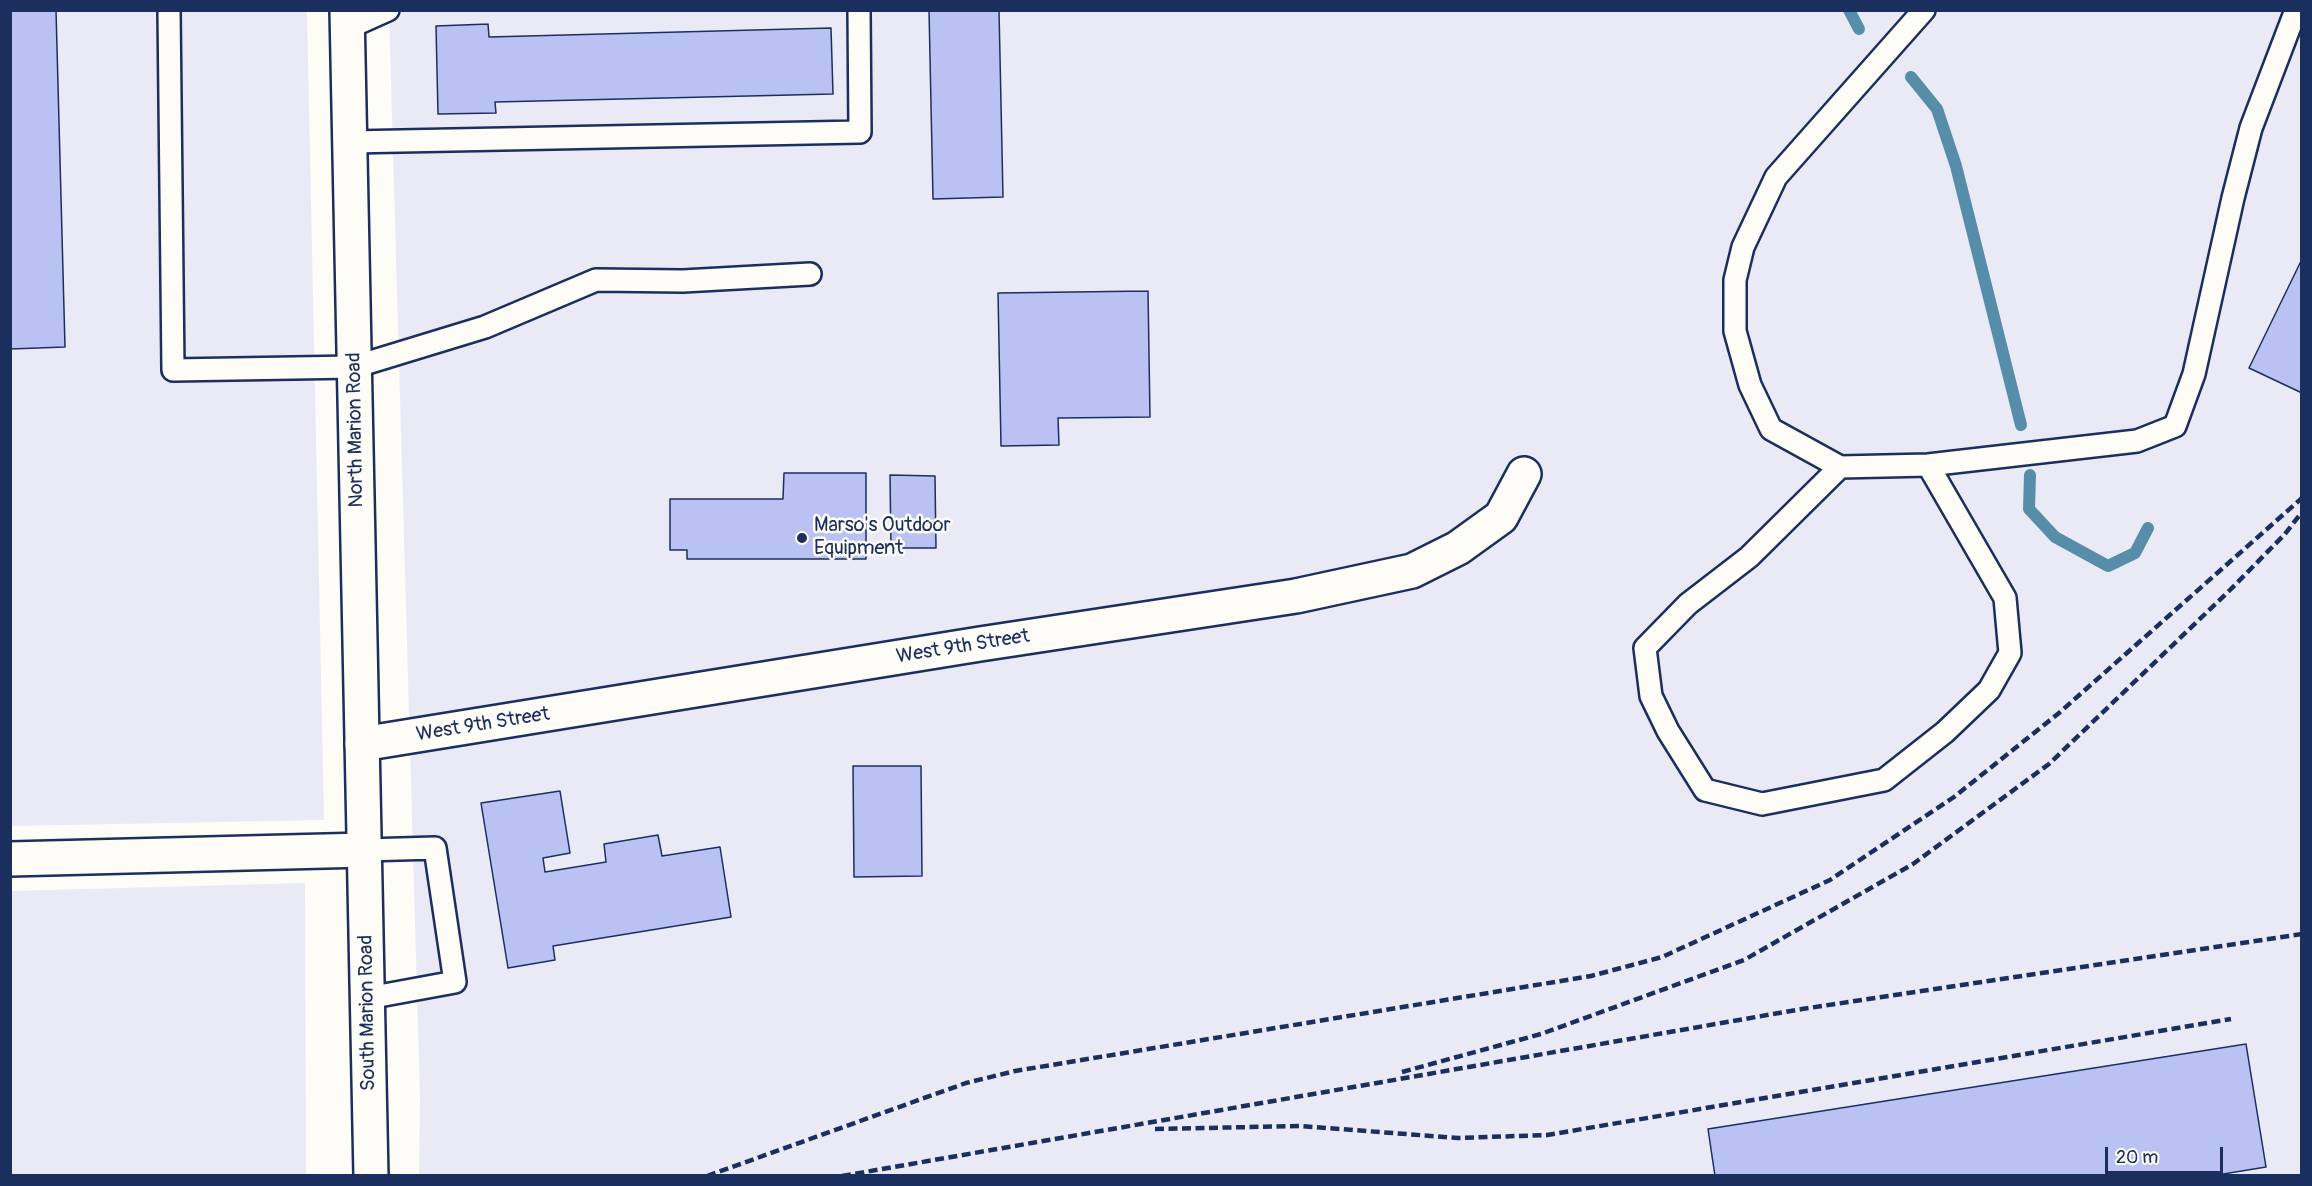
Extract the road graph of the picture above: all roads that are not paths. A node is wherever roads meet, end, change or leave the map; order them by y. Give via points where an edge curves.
1 (169, 10) edge
2 (388, 10) edge
3 (859, 10) edge
4 (1924, 10) edge
5 (2296, 10) edge
6 (347, 19) edge
7 (350, 142) junction
8 (810, 274) dead end
9 (354, 367) junction
10 (1928, 465) junction
11 (1840, 467) junction
12 (1524, 474) dead end
13 (362, 744) junction
14 (365, 850) junction
15 (10, 859) edge
16 (368, 998) junction
17 (371, 1176) edge

1 - 9 lane via 173,370
2 - 6 lane
3 - 7 lane via 860,132
4 - 11 lane via 1776,177 1743,247 1735,280 1736,331 1750,385 1772,429
5 - 10 lane via 2252,128 2194,374 2175,426 2137,441
6 - 7 street, North Marion Road
7 - 9 street, North Marion Road
8 - 9 lane via 682,281 596,280 485,327
9 - 13 street, North Marion Road
10 - 11 lane
10 - 11 lane via 2005,598 2010,653 1989,690 1945,732 1884,780 1762,804 1705,790 1651,696 1645,648 1688,604 1749,557
12 - 13 street, West 9th Street via 1501,518 1458,548 1412,571 1296,596
13 - 14 street, North Marion Road
14 - 15 street
14 - 16 street, South Marion Road
14 - 16 lane via 435,848 455,982
16 - 17 street, South Marion Road

